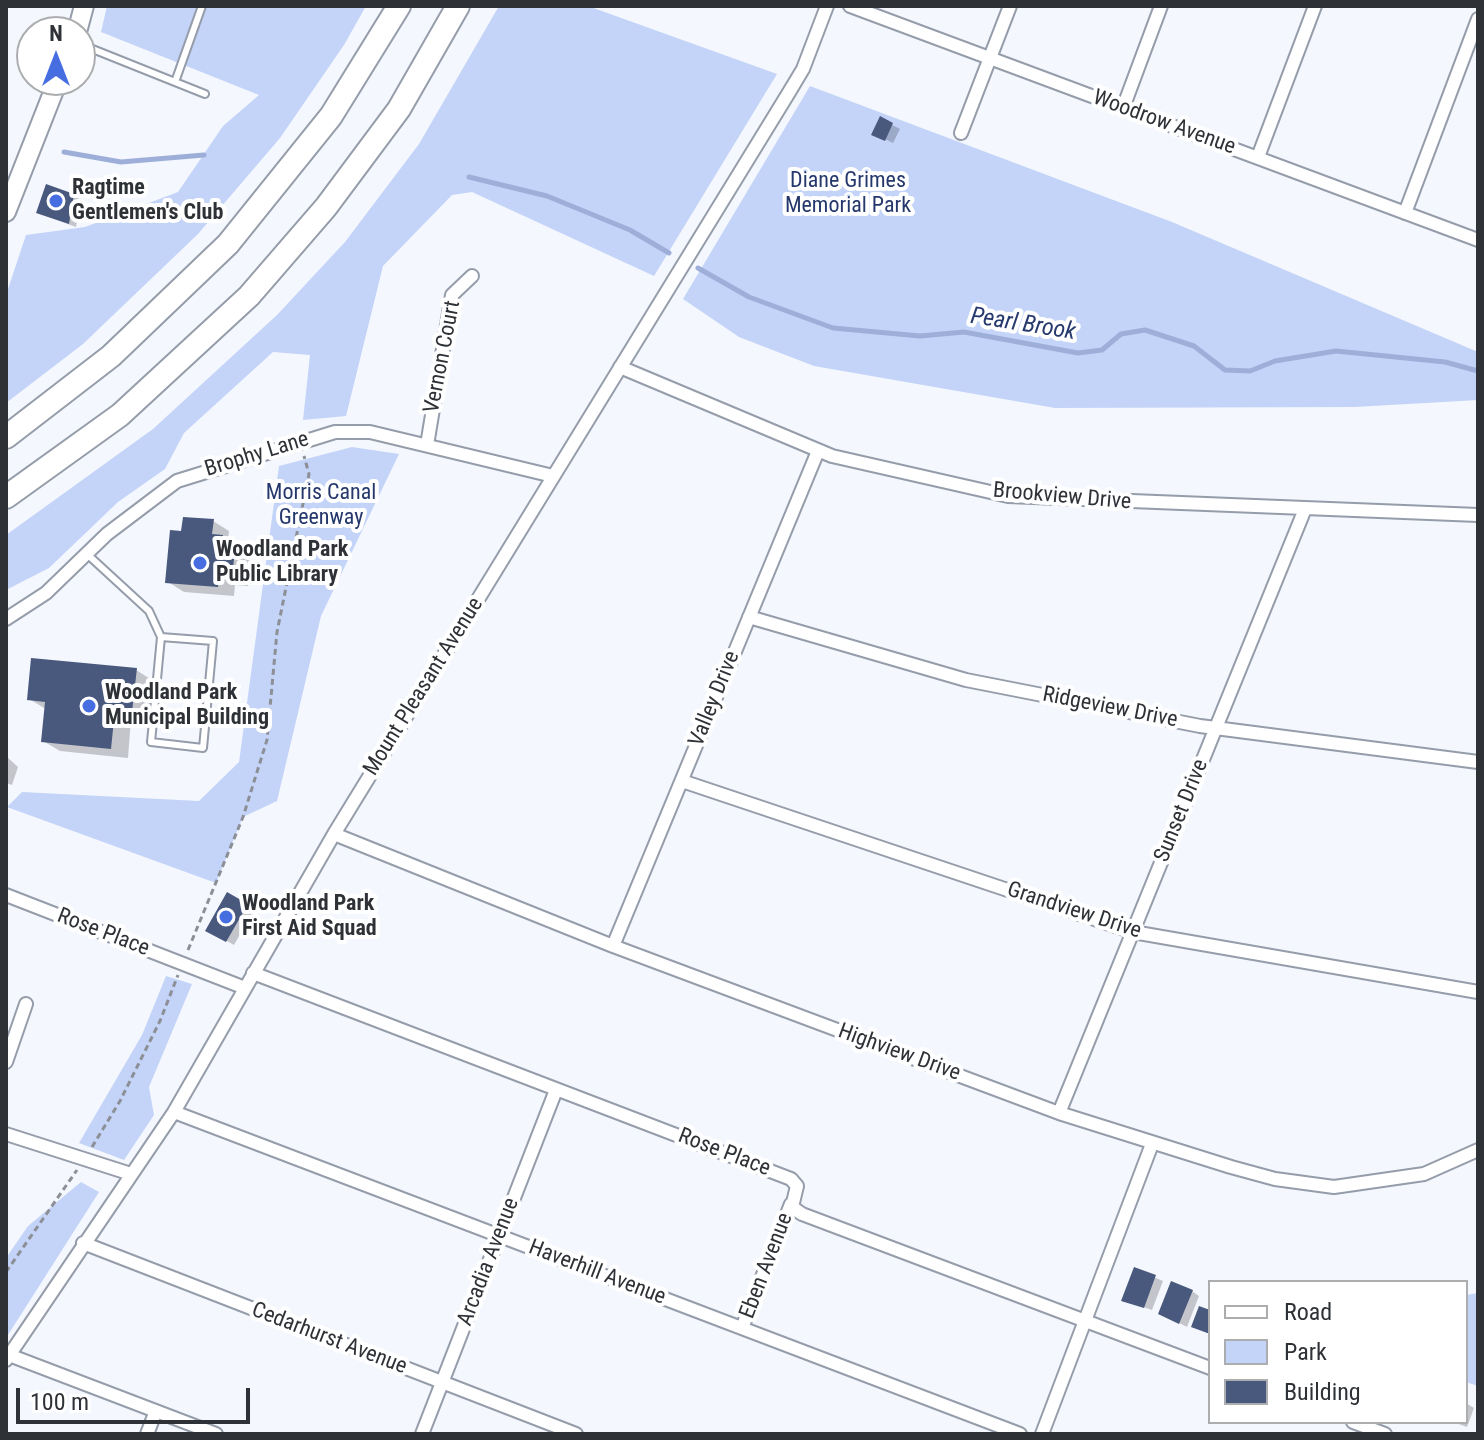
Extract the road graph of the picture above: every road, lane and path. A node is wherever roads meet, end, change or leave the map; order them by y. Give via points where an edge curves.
1 (202, 6) edge
2 (399, 6) edge
3 (458, 6) edge
4 (827, 6) edge
5 (850, 6) edge
6 (1010, 6) edge
7 (1161, 6) edge
8 (1315, 6) edge
9 (1478, 19) edge
10 (96, 50) edge
11 (991, 58) junction
12 (175, 82) junction
13 (205, 94) dead end
14 (52, 96) edge
15 (1123, 108) junction
16 (961, 133) dead end
17 (1258, 157) junction
18 (6, 212) edge
19 (1405, 213) junction
20 (1478, 240) edge
21 (472, 276) dead end
22 (620, 367) junction
23 (6, 437) edge
24 (300, 442) junction
25 (427, 445) junction
26 (818, 451) junction
27 (553, 476) junction
28 (6, 497) edge
29 (1305, 509) junction
30 (1478, 515) edge
31 (87, 554) junction
32 (749, 617) junction
33 (6, 619) edge
34 (161, 637) junction
35 (1216, 728) junction
36 (1478, 762) edge
37 (682, 781) junction
38 (334, 834) junction
39 (6, 895) edge
40 (1133, 932) junction
41 (613, 946) junction
42 (182, 963) junction
43 (253, 973) junction
44 (245, 988) junction
45 (1478, 992) edge
46 (26, 1004) dead end
47 (6, 1062) edge
48 (556, 1090) junction
49 (174, 1112) junction
50 (1059, 1113) junction
51 (6, 1134) edge
52 (1152, 1144) junction
53 (1478, 1150) edge
54 (84, 1159) junction
55 (131, 1174) junction
56 (791, 1204) junction
57 (499, 1236) junction
58 (83, 1243) junction
59 (6, 1272) edge
60 (1085, 1320) junction
61 (742, 1328) junction
62 (8, 1357) edge
63 (1208, 1367) edge
64 (442, 1383) junction
65 (156, 1411) junction
66 (1358, 1424) edge
67 (147, 1434) edge
68 (216, 1434) edge
69 (422, 1434) edge
70 (576, 1434) edge
71 (1020, 1434) edge
72 (1042, 1434) edge
73 (1385, 1434) edge

1 - 12 lane
2 - 23 highway via 331,116 228,244 111,356
3 - 28 highway via 399,109 326,207 249,296 120,415
4 - 22 street, Mount Pleasant Avenue via 795,82
5 - 11 street, Woodrow Avenue
6 - 11 street
7 - 15 street
8 - 17 street
9 - 19 street
10 - 12 lane
11 - 15 street, Woodrow Avenue
11 - 16 street
12 - 13 lane
14 - 18 main road
15 - 17 street, Woodrow Avenue
17 - 19 street, Woodrow Avenue
19 - 20 street, Woodrow Avenue
21 - 25 street, Vernon Court via 452,295
22 - 26 street, Brookview Drive
22 - 27 street, Mount Pleasant Avenue
24 - 25 street, Brophy Lane via 351,431
24 - 31 street, Brophy Lane via 177,481
24 - 42 path via 309,474 277,632 267,740 243,817
25 - 27 street, Brophy Lane
26 - 29 street, Brookview Drive via 1008,496
26 - 32 street, Valley Drive
27 - 38 street, Mount Pleasant Avenue
29 - 30 street, Brookview Drive
29 - 35 street, Sunset Drive
31 - 33 street, Brophy Lane via 46,593
31 - 34 lane via 149,611
32 - 35 street, Ridgeview Drive via 922,670
32 - 37 street, Valley Drive
34 - 34 lane via 151,742 203,748 213,641
35 - 36 street, Ridgeview Drive
35 - 40 street, Sunset Drive
37 - 40 street, Grandview Drive
37 - 41 street, Valley Drive
38 - 41 street, Highview Drive
38 - 43 street, Mount Pleasant Avenue
39 - 42 street, Rose Place
40 - 45 street, Grandview Drive
40 - 50 street, Sunset Drive
41 - 50 street, Highview Drive
42 - 44 street, Rose Place
42 - 54 path via 120,1101
43 - 44 street, Mount Pleasant Avenue
43 - 48 street, Rose Place
44 - 49 street, Mount Pleasant Avenue
46 - 47 street
48 - 56 street, Rose Place via 791,1179 797,1186
48 - 57 street, Arcadia Avenue
49 - 55 street, Mount Pleasant Avenue
49 - 57 street, Haverhill Avenue
50 - 52 street, Highview Drive
51 - 54 street
52 - 53 street, Highview Drive via 1275,1179 1334,1187 1424,1174
52 - 60 street
54 - 55 street
54 - 59 path
55 - 58 street, Mount Pleasant Avenue
56 - 60 street via 802,1214
56 - 61 street, Eben Avenue
57 - 61 street, Haverhill Avenue
57 - 64 street, Arcadia Avenue
58 - 62 street, Mount Pleasant Avenue
58 - 64 street, Cedarhurst Avenue
60 - 63 street
60 - 72 street
61 - 71 street, Haverhill Avenue
62 - 65 street
64 - 69 street, Arcadia Avenue
64 - 70 street, Cedarhurst Avenue
65 - 67 street
65 - 68 street
66 - 73 street

